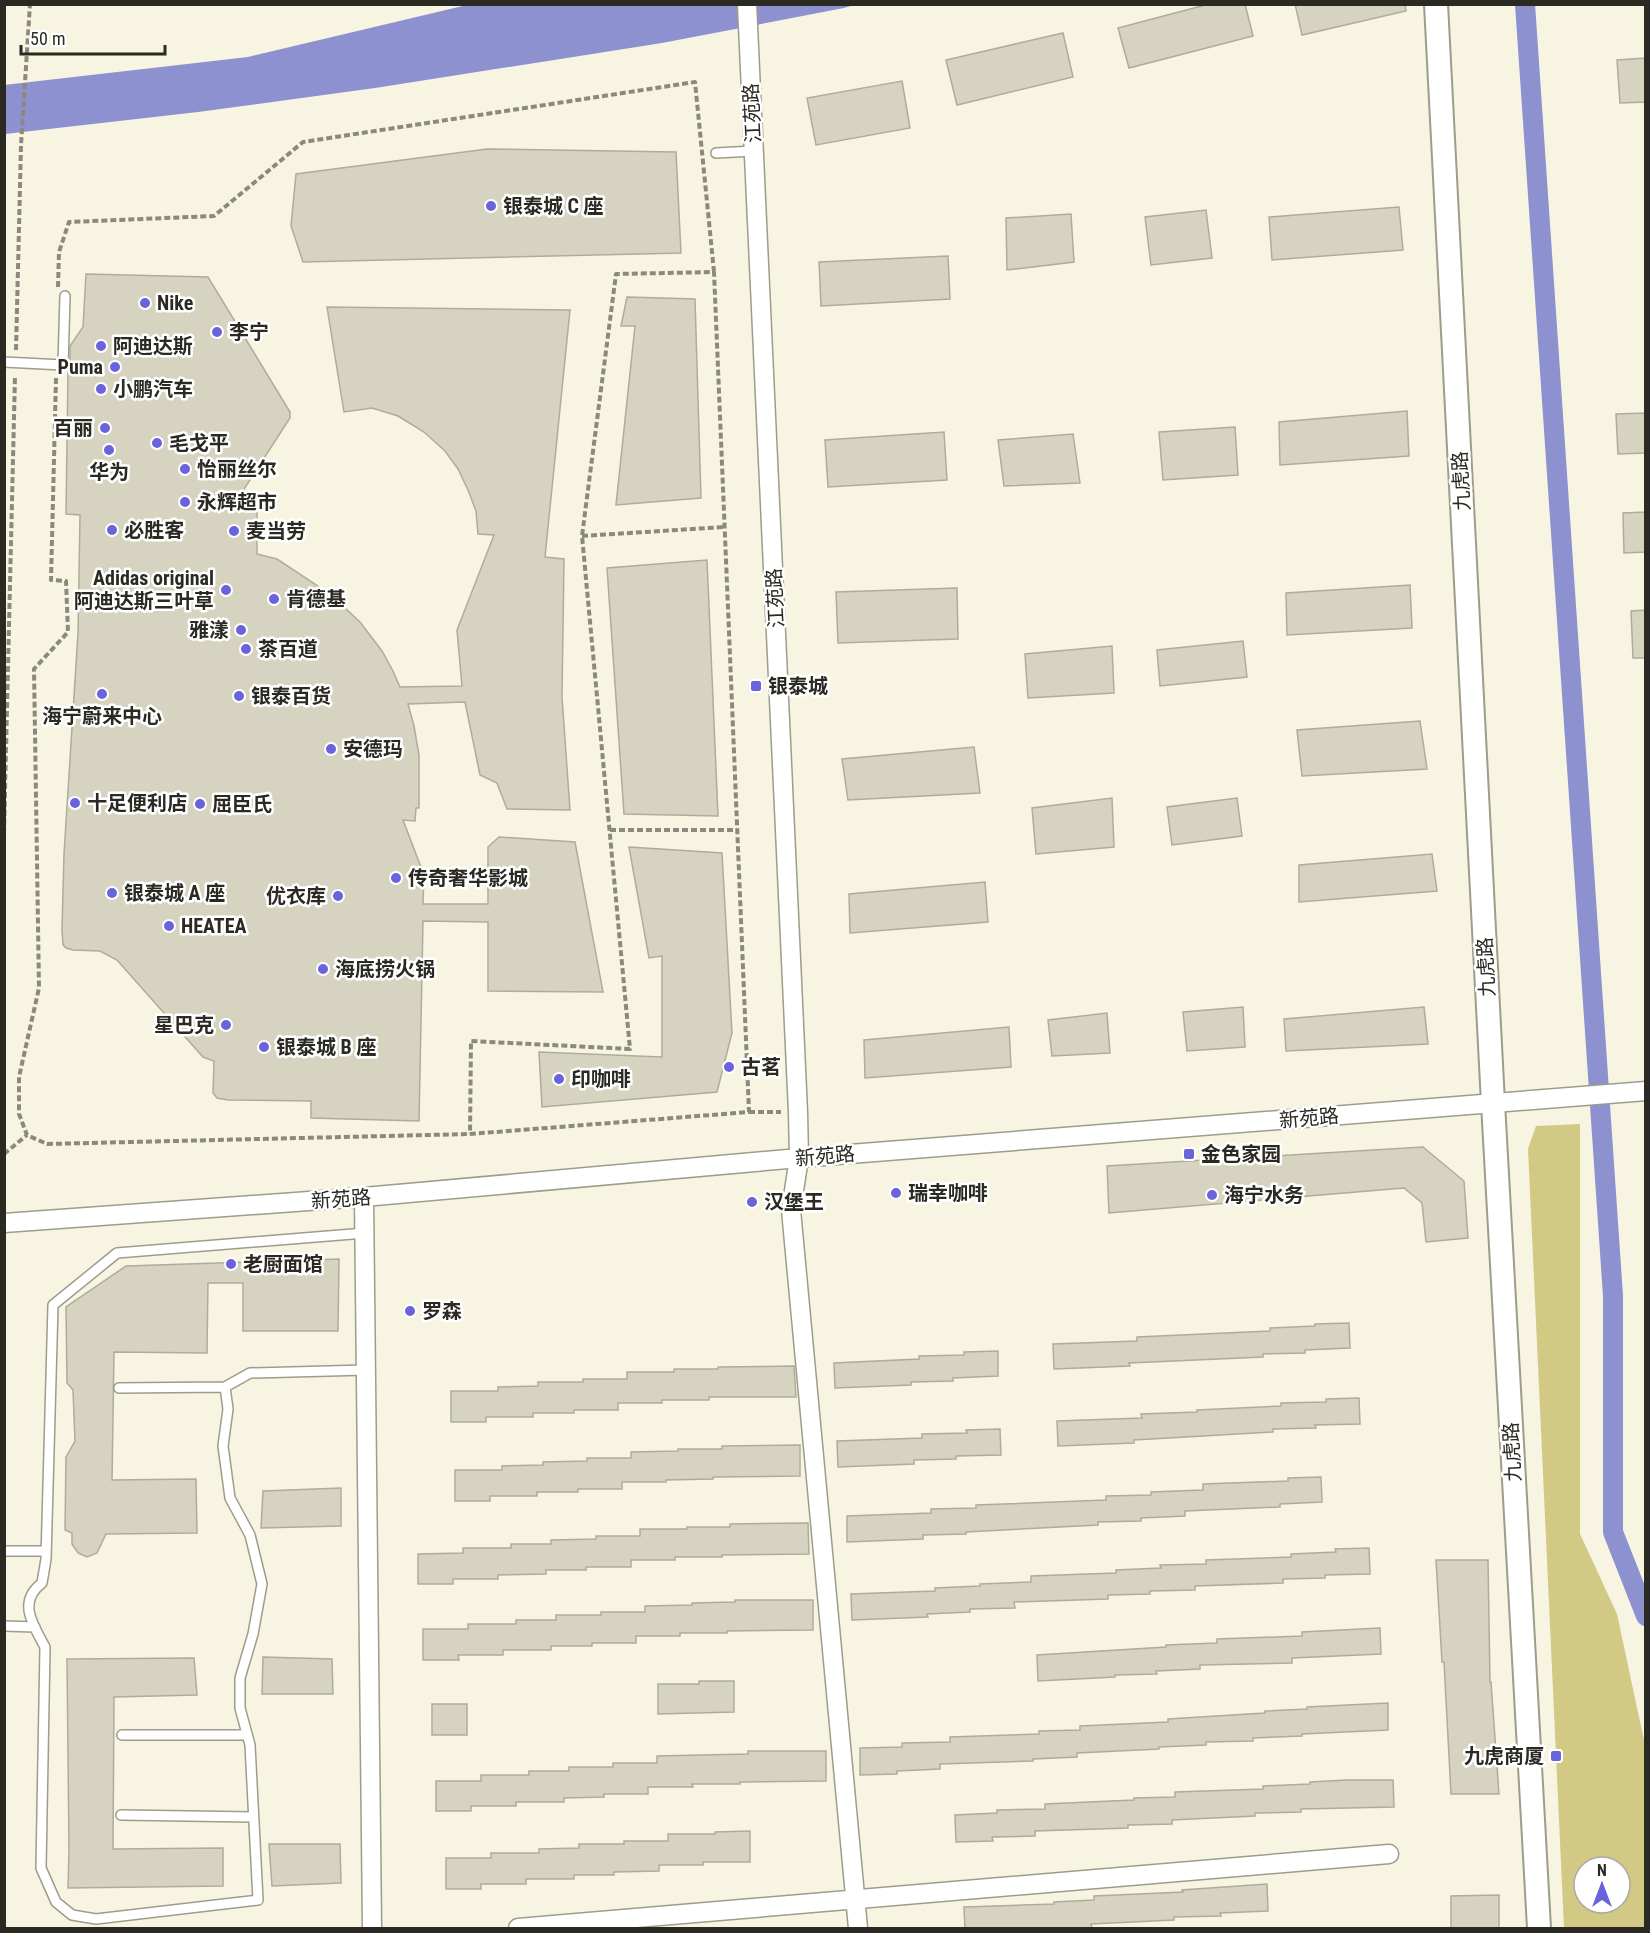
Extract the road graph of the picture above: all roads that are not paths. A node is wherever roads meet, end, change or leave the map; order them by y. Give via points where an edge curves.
1 (747, 4) edge
2 (1436, 4) edge
3 (754, 152) junction
4 (716, 153) dead end
5 (61, 296) road end
6 (4, 362) edge
7 (1643, 1091) edge
8 (1493, 1103) junction
9 (800, 1158) junction
10 (364, 1197) junction
11 (4, 1223) edge
12 (364, 1233) junction
13 (366, 1370) junction
14 (225, 1387) junction
15 (119, 1388) dead end
16 (4, 1551) edge
17 (46, 1551) junction
18 (4, 1626) edge
19 (35, 1627) junction
20 (122, 1735) dead end
21 (247, 1735) junction
22 (121, 1815) dead end
23 (253, 1817) junction
24 (1389, 1854) dead end
25 (855, 1900) junction
26 (372, 1929) edge
27 (518, 1929) edge
28 (858, 1929) edge
29 (1539, 1929) edge

1 - 3 street, 江苑路
2 - 8 street, 九虎路
3 - 4 lane
3 - 9 street, 江苑路
5 - 6 lane via 63,365
7 - 8 street, 新苑路
8 - 9 street, 新苑路
8 - 29 street, 九虎路
9 - 10 street, 新苑路
9 - 25 street, 江苑路 via 791,1210
10 - 11 street, 新苑路
10 - 12 street
12 - 13 street
12 - 17 lane via 117,1253 53,1305
13 - 14 lane via 250,1373
13 - 26 street
14 - 15 lane
14 - 21 lane via 228,1409 223,1446 230,1498 250,1535 262,1584 240,1678 240,1708
16 - 17 lane
17 - 19 lane via 42,1583 32,1590 29,1601 30,1620
18 - 19 lane
19 - 23 lane via 45,1647 41,1868 56,1902 72,1915 96,1919 258,1900
20 - 21 lane
21 - 23 lane
22 - 23 lane
24 - 25 street
25 - 27 street
25 - 28 street, 江苑路

